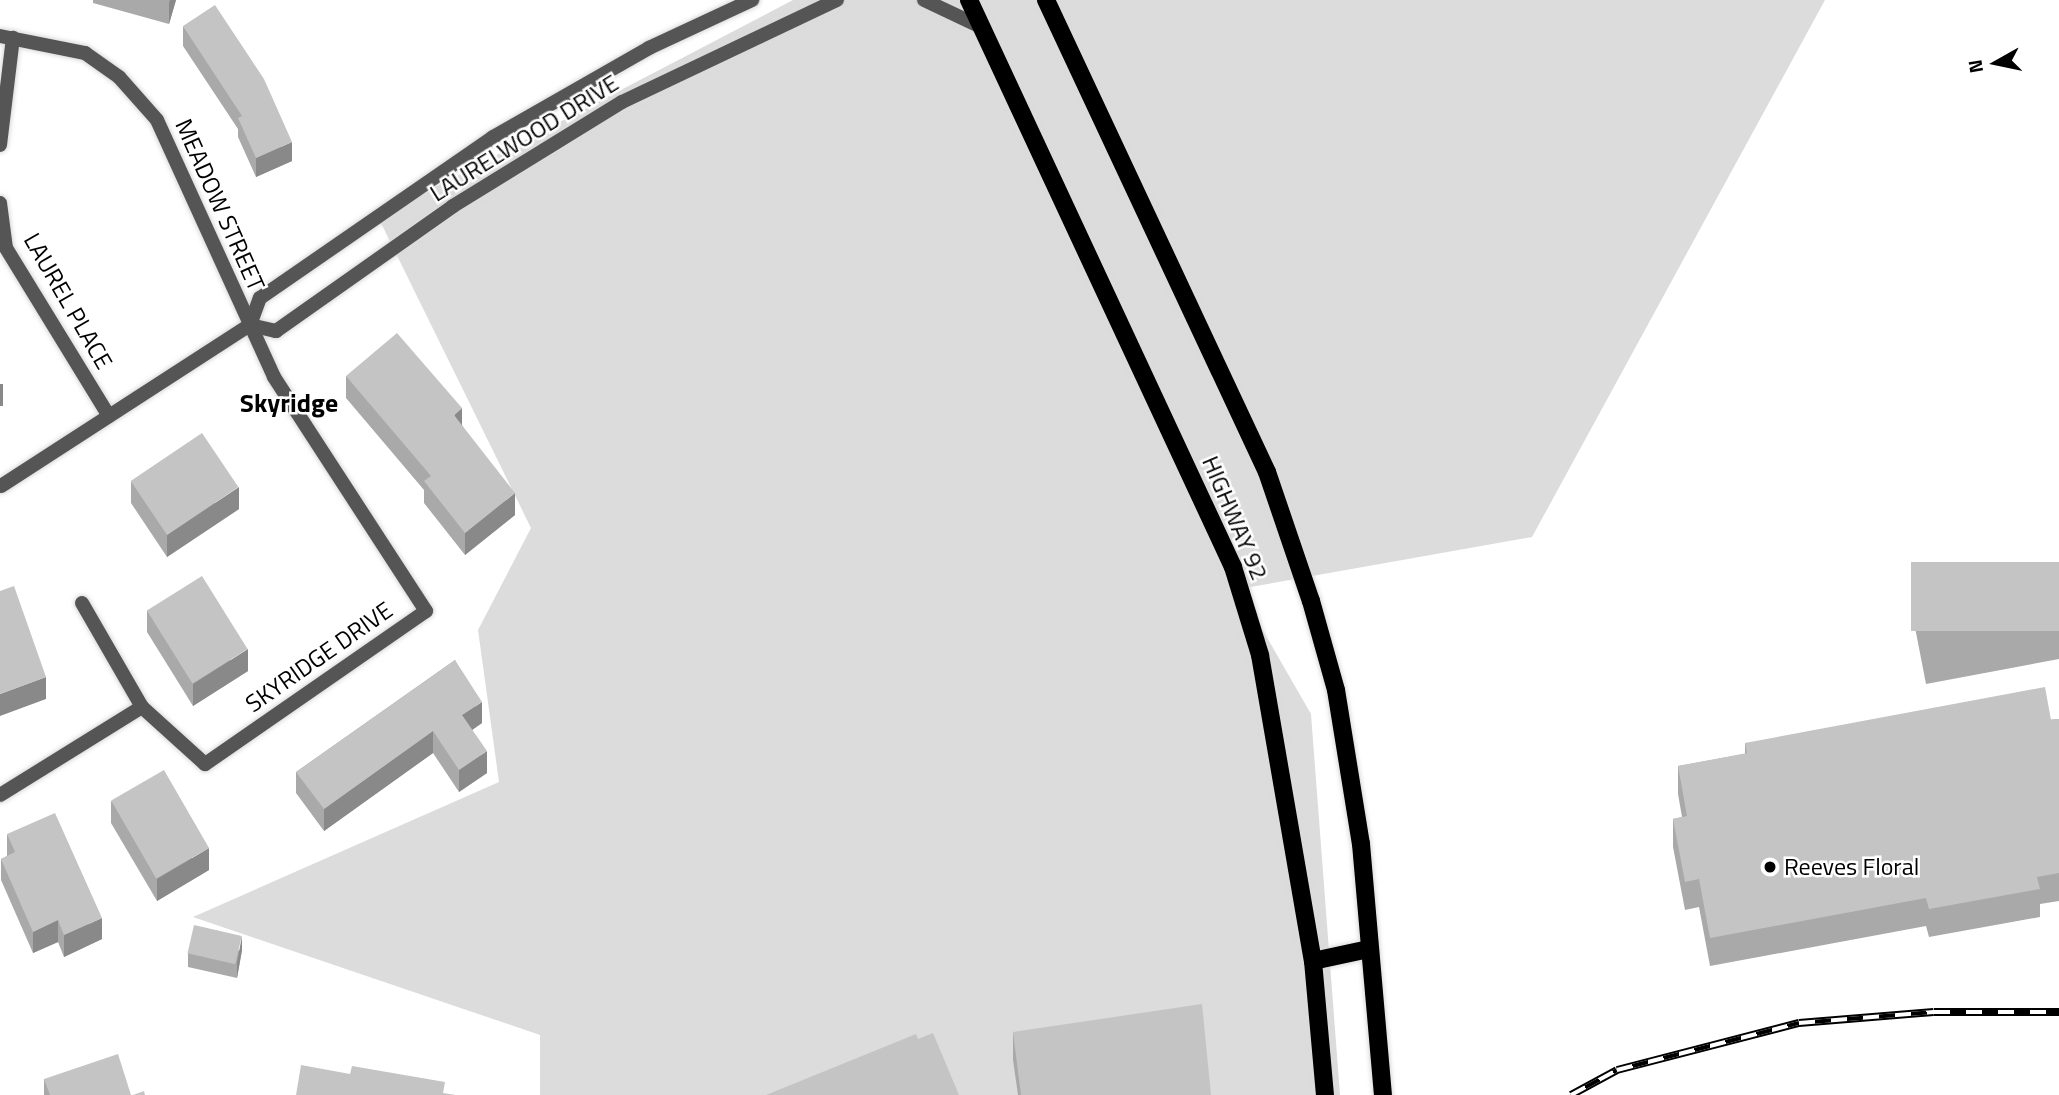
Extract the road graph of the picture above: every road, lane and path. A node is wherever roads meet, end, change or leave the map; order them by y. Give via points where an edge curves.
1 (752, 0) edge
2 (837, 0) edge
3 (924, 0) edge
4 (969, 0) edge
5 (1046, 0) edge
6 (981, 27) junction
7 (6, 37) edge
8 (0, 145) edge
9 (0, 203) edge
10 (250, 325) junction
11 (109, 416) junction
12 (1, 486) edge
13 (82, 603) dead end
14 (142, 707) junction
15 (0, 795) edge
16 (1369, 949) junction
17 (1313, 961) junction
18 (1325, 1095) edge
19 (1383, 1095) edge

1 - 10 street, LAURELWOOD DRIVE via 649,48 493,137 260,298
2 - 10 street, LAURELWOOD DRIVE via 622,102 453,206 276,331
3 - 6 street
4 - 6 main road, HIGHWAY 92
5 - 16 main road, HIGHWAY 92 via 1267,472 1336,690 1361,844
6 - 17 main road, HIGHWAY 92 via 1233,567 1261,655
7 - 8 street
7 - 10 street, MEADOW STREET via 85,53 119,77 157,120
9 - 11 street, LAUREL PLACE via 6,248
10 - 11 street
10 - 14 street, SKYRIDGE DRIVE via 274,377 426,611 205,764
11 - 12 street
13 - 14 street, SKYRIDGE DRIVE
14 - 15 street
16 - 17 main road
16 - 19 main road, HIGHWAY 92
17 - 18 main road, HIGHWAY 92

